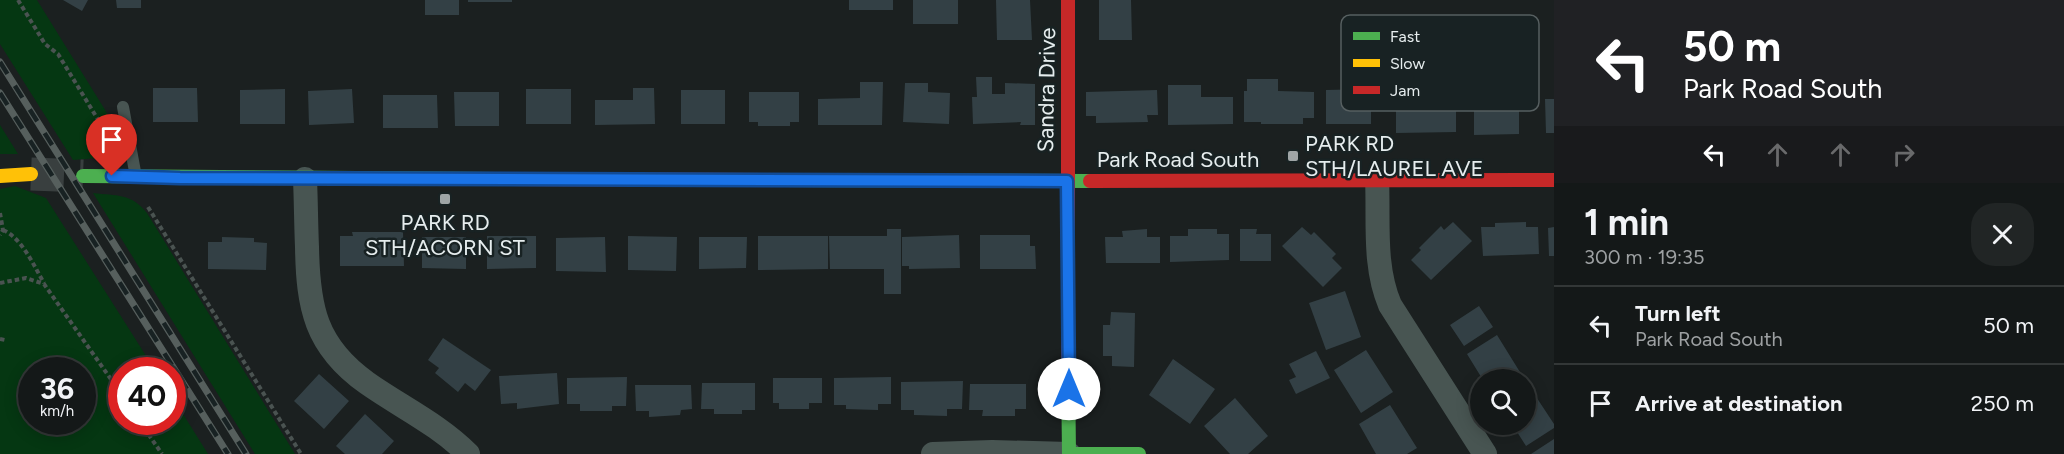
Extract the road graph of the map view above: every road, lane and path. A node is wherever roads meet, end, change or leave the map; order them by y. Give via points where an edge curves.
1 (18, 0) edge
2 (1068, 0) edge
3 (123, 107) dead end
4 (111, 141) dead end
5 (31, 174) tunnel mouth
6 (0, 176) edge
7 (83, 176) tunnel mouth
8 (136, 177) junction
9 (1377, 178) junction
10 (305, 179) junction
11 (1554, 180) edge
12 (1067, 181) junction
13 (147, 205) dead end
14 (0, 213) edge
15 (3, 230) junction
16 (0, 235) edge
17 (0, 284) edge
18 (44, 284) junction
19 (108, 375) edge
20 (149, 435) edge
21 (162, 454) edge
22 (300, 454) edge
23 (468, 454) edge
24 (933, 454) edge
25 (1069, 454) edge
26 (1139, 454) edge
27 (1485, 454) edge

1 - 4 path via 45,44 58,54
2 - 12 street, Sandra Drive
3 - 8 lane
5 - 6 street
7 - 8 street, Park Road South
8 - 10 street, Park Road South
9 - 11 street, Park Road South
9 - 12 street, Park Road South
9 - 27 street via 1378,244 1384,292
10 - 12 street, Park Road South
10 - 23 street via 310,299 327,342 366,382 425,419
12 - 25 street, Sandra Drive
13 - 22 path
14 - 15 path
15 - 16 path
15 - 18 path via 17,241
17 - 18 path via 26,278
18 - 19 path
20 - 21 path
24 - 25 street
25 - 26 street

